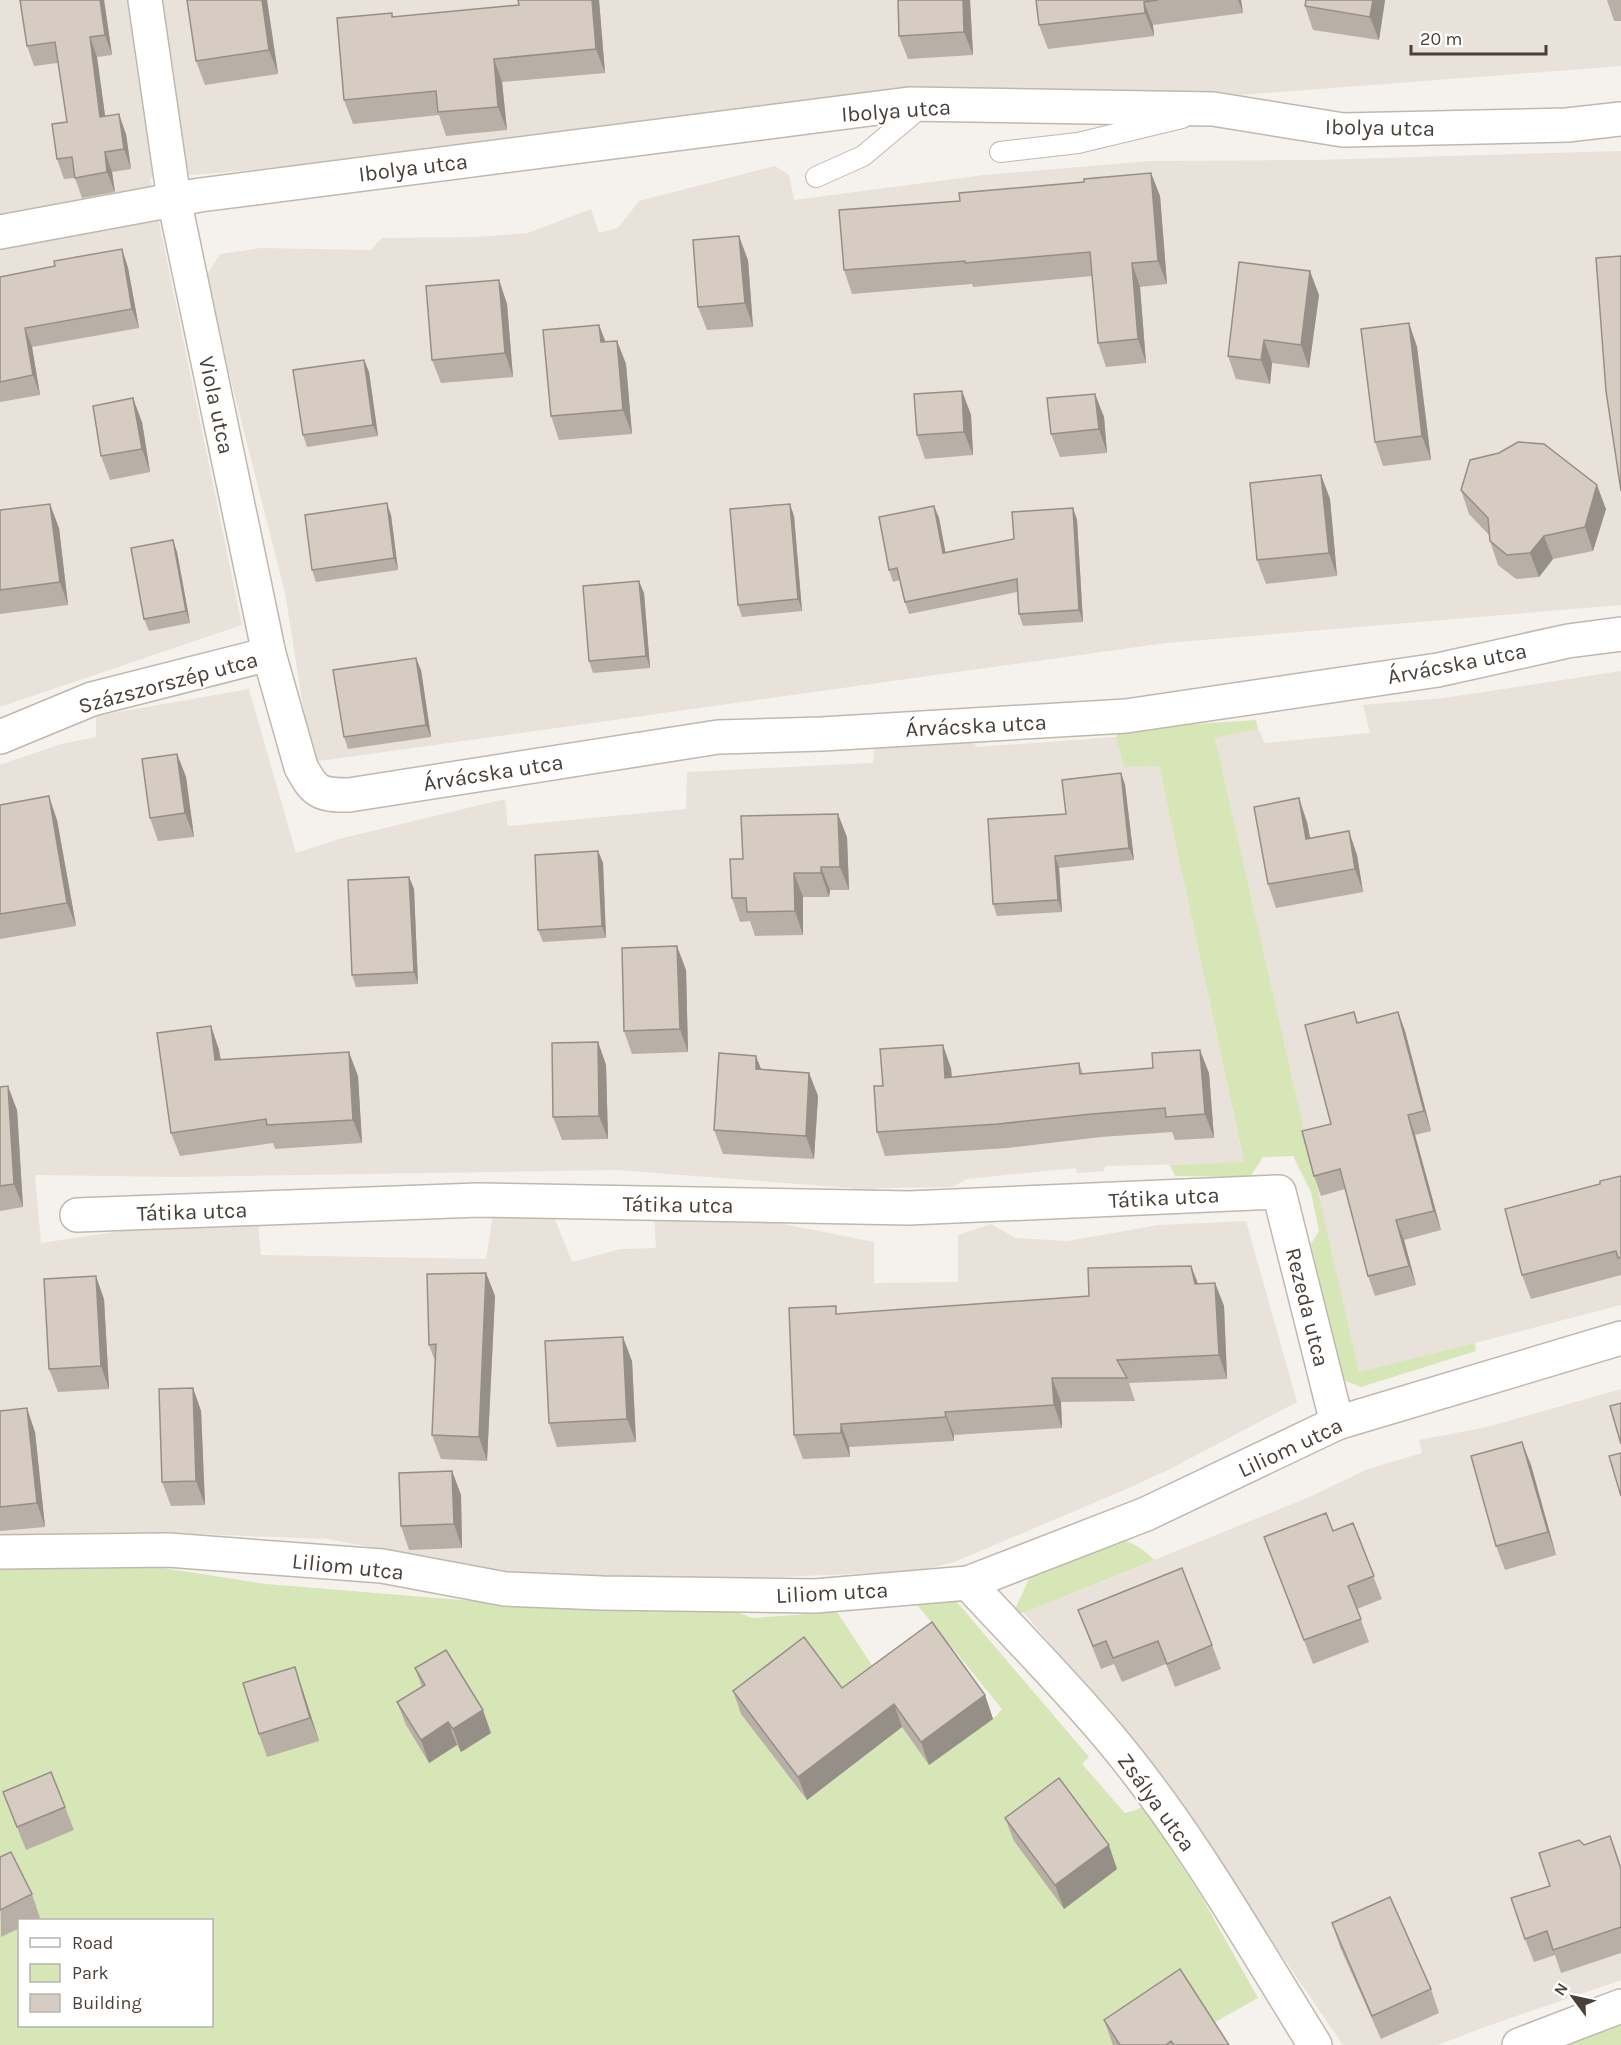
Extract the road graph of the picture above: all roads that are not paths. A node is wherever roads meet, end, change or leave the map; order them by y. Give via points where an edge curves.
1 (145, 0) edge
2 (925, 104) junction
3 (1213, 109) junction
4 (1621, 119) edge
5 (1000, 152) dead end
6 (816, 177) dead end
7 (174, 199) junction
8 (0, 232) edge
9 (1621, 634) edge
10 (269, 654) junction
11 (0, 738) edge
12 (328, 795) joint
13 (1279, 1192) joint
14 (77, 1215) dead end
15 (1621, 1338) edge
16 (1337, 1423) junction
17 (0, 1552) edge
18 (968, 1583) junction
19 (1621, 2006) edge
20 (1316, 2045) edge
21 (1520, 2045) edge

1 - 7 street, Viola utca
2 - 3 street, Ibolya utca
2 - 6 lane via 863,156
2 - 7 street, Ibolya utca
3 - 4 street, Ibolya utca via 1343,130 1567,125
3 - 5 lane via 1077,143
7 - 8 street, Ibolya utca
7 - 10 street, Viola utca
9 - 12 street, Árvácska utca via 1568,641 1438,670 1126,716 718,737 349,795
10 - 11 street, Százszorszép utca via 92,699
10 - 12 street, Viola utca via 301,767 310,783
13 - 14 street, Tátika utca via 909,1208 478,1200
13 - 16 street, Rezeda utca
15 - 16 street, Liliom utca
16 - 18 street, Liliom utca via 1146,1514
17 - 18 street, Liliom utca via 168,1550 382,1566 505,1589 591,1592 815,1596
18 - 20 street, Zsálya utca via 1110,1738 1158,1801
19 - 21 street

